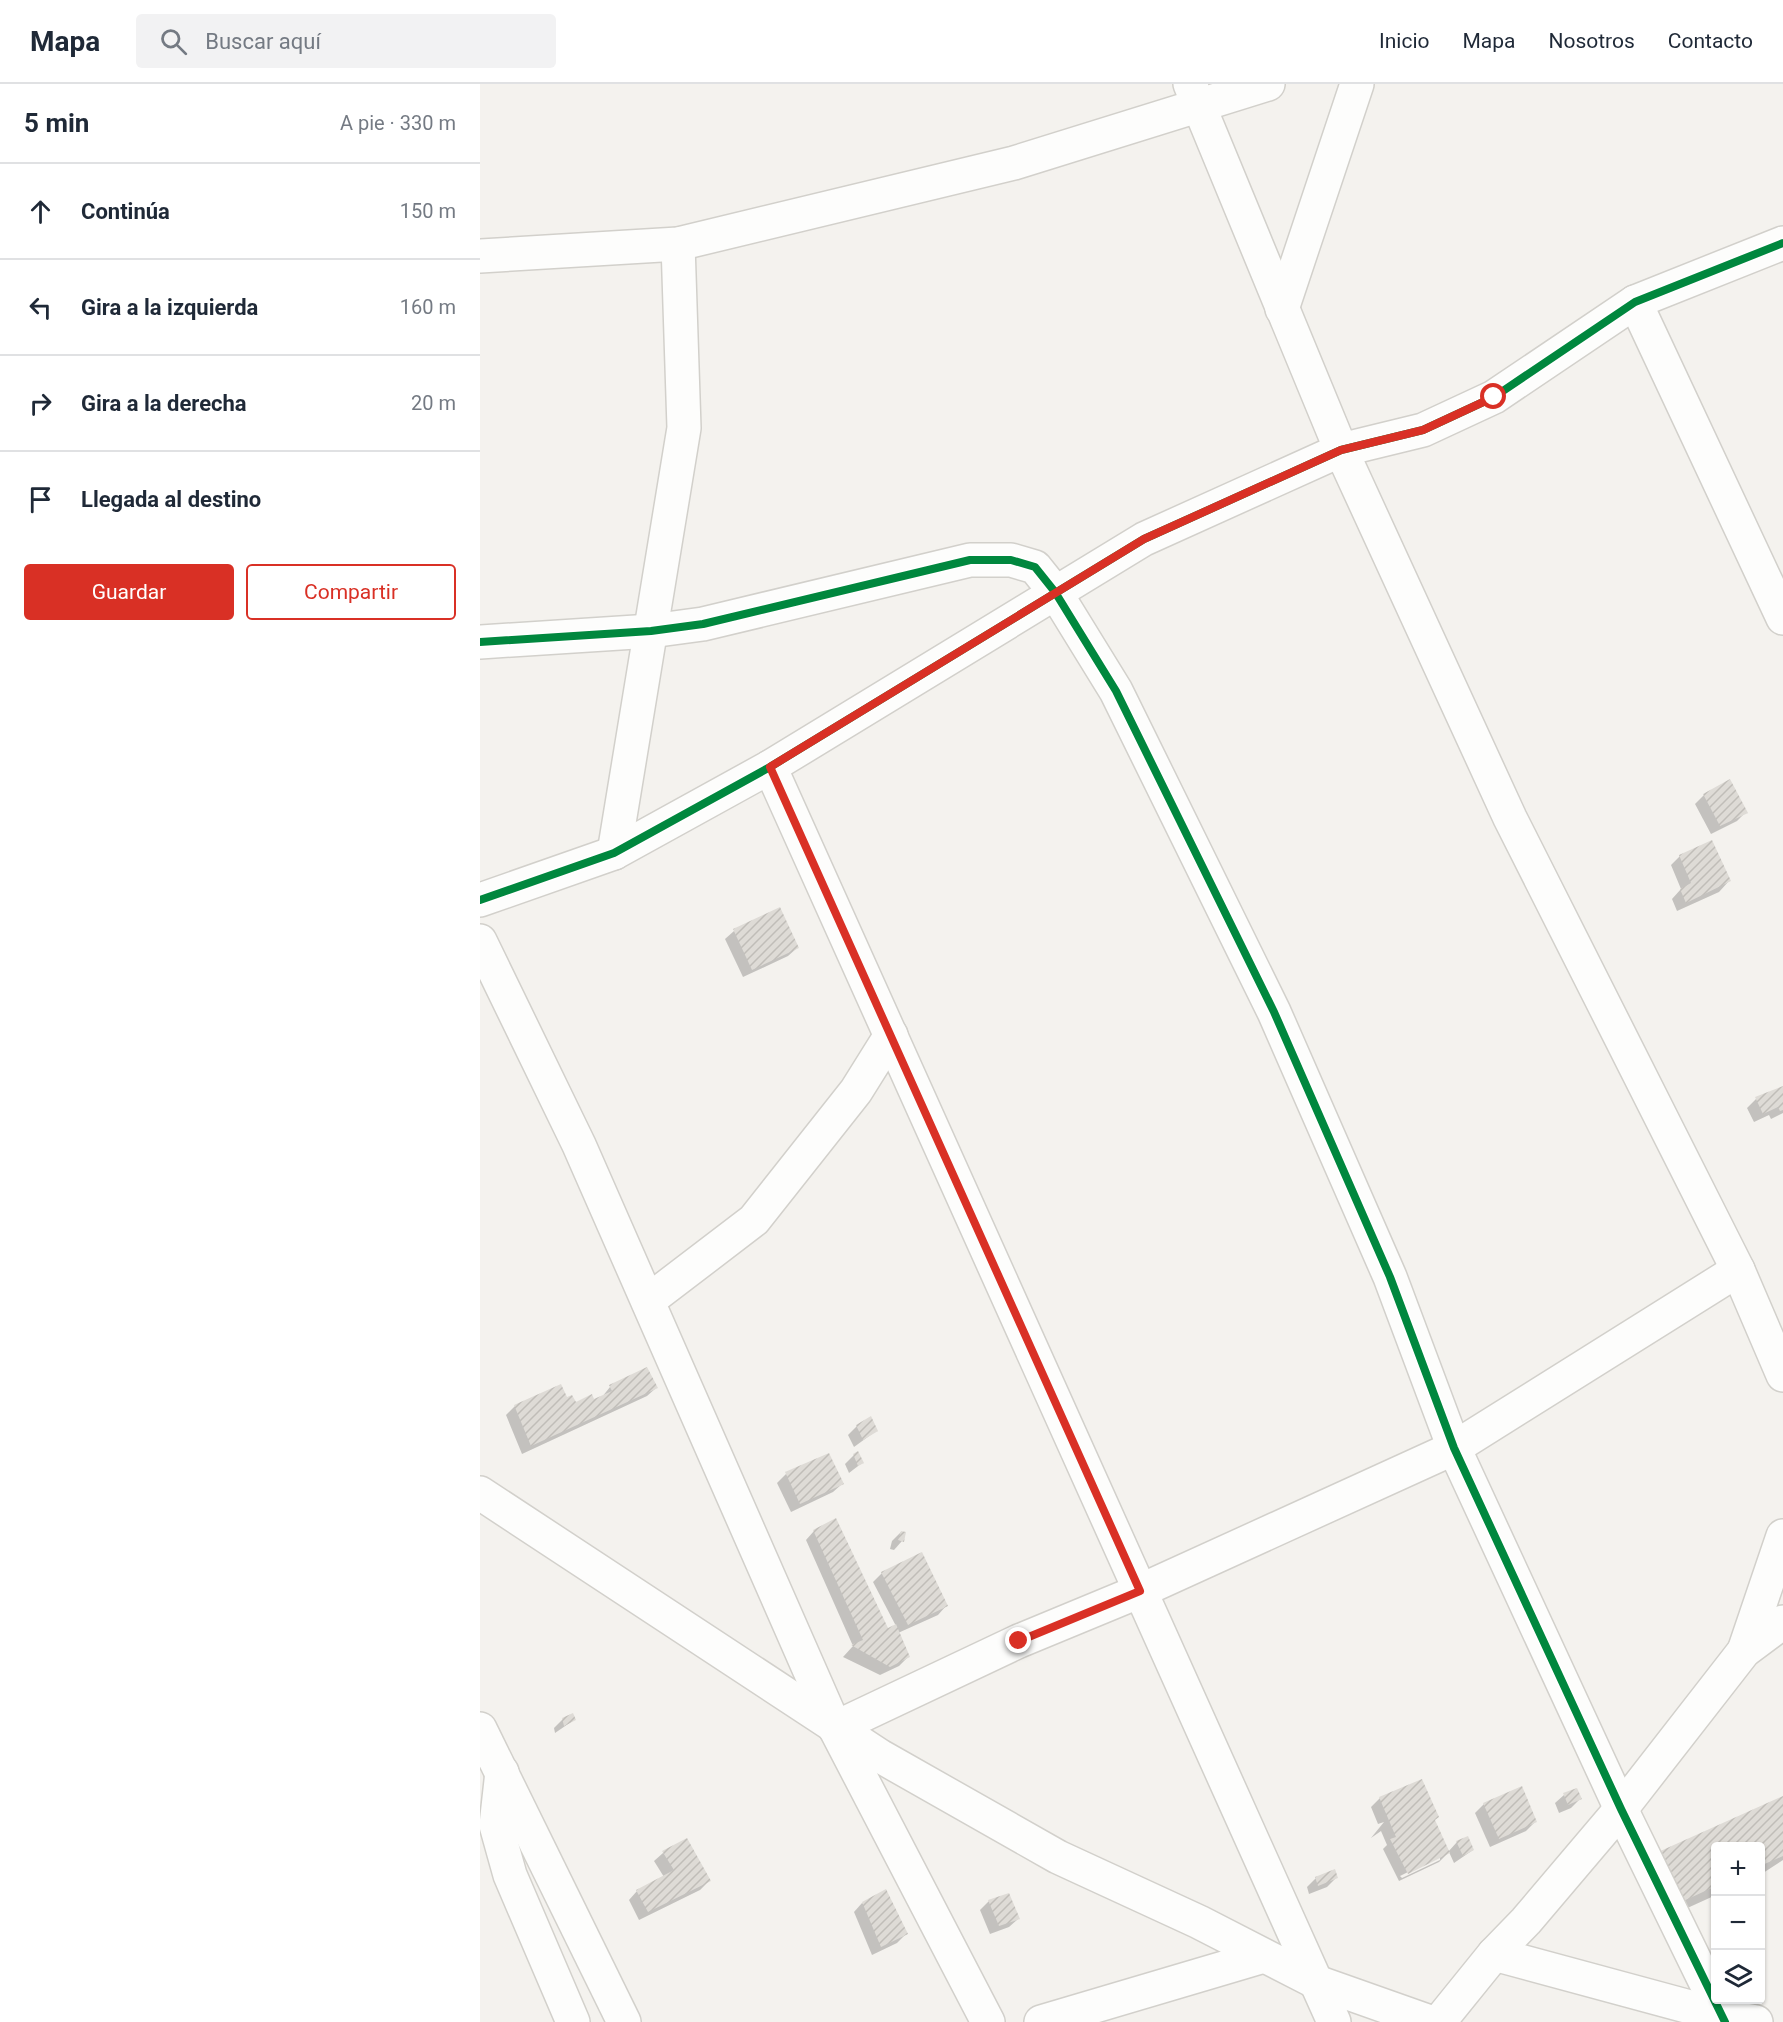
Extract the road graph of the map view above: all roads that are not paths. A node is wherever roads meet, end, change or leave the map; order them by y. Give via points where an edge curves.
1 (1268, 84) edge
2 (1357, 84) edge
3 (1195, 94) edge
4 (1783, 243) edge
5 (678, 244) junction
6 (480, 256) edge
7 (1635, 302) junction
8 (1282, 309) junction
9 (1341, 450) junction
10 (1774, 575) edge
11 (1055, 592) junction
12 (1783, 618) edge
13 (651, 631) junction
14 (480, 642) edge
15 (770, 767) junction
16 (614, 853) junction
17 (480, 900) edge
18 (480, 941) edge
19 (891, 1035) junction
20 (1738, 1270) junction
21 (648, 1301) junction
22 (1783, 1376) edge
23 (1454, 1448) junction
24 (480, 1493) edge
25 (1783, 1536) edge
26 (1140, 1591) junction
27 (1783, 1622) edge
28 (1744, 1651) junction
29 (835, 1728) junction
30 (480, 1729) edge
31 (502, 1772) junction
32 (1621, 1809) junction
33 (1494, 1954) junction
34 (1264, 1956) junction
35 (1314, 1981) junction
36 (1724, 2019) edge
37 (573, 2022) edge
38 (624, 2022) edge
39 (988, 2022) edge
40 (1041, 2022) edge
41 (1334, 2022) edge
42 (1430, 2022) edge
43 (1439, 2022) edge
44 (1756, 2022) edge

1 - 3 street
2 - 8 street
3 - 5 street via 1014,163
3 - 8 street
4 - 7 street
5 - 6 street
5 - 13 street via 684,428
7 - 9 street via 1494,397 1423,430
7 - 10 street
8 - 9 street
9 - 11 street via 1144,539
9 - 20 street via 1510,818
10 - 12 street
11 - 13 street via 1035,567 1011,560 970,560 703,624
11 - 15 street
11 - 23 street via 1116,691 1274,1012 1390,1277
13 - 14 street
13 - 16 street
15 - 16 street
15 - 19 street
16 - 17 street
18 - 21 street via 579,1145
19 - 21 street via 856,1091 754,1220
19 - 26 street
20 - 22 street
20 - 23 street
21 - 29 street
23 - 26 street
23 - 32 street
24 - 29 street
25 - 28 street
26 - 29 street via 1019,1641
26 - 35 street
27 - 28 street
28 - 32 street
29 - 34 street via 1058,1857
29 - 39 street
30 - 31 street
31 - 37 street via 496,1825 510,1875
31 - 38 street
32 - 33 street
32 - 36 street
33 - 36 street
33 - 43 street
34 - 35 street
34 - 40 street
35 - 41 street
35 - 42 street
36 - 44 street

